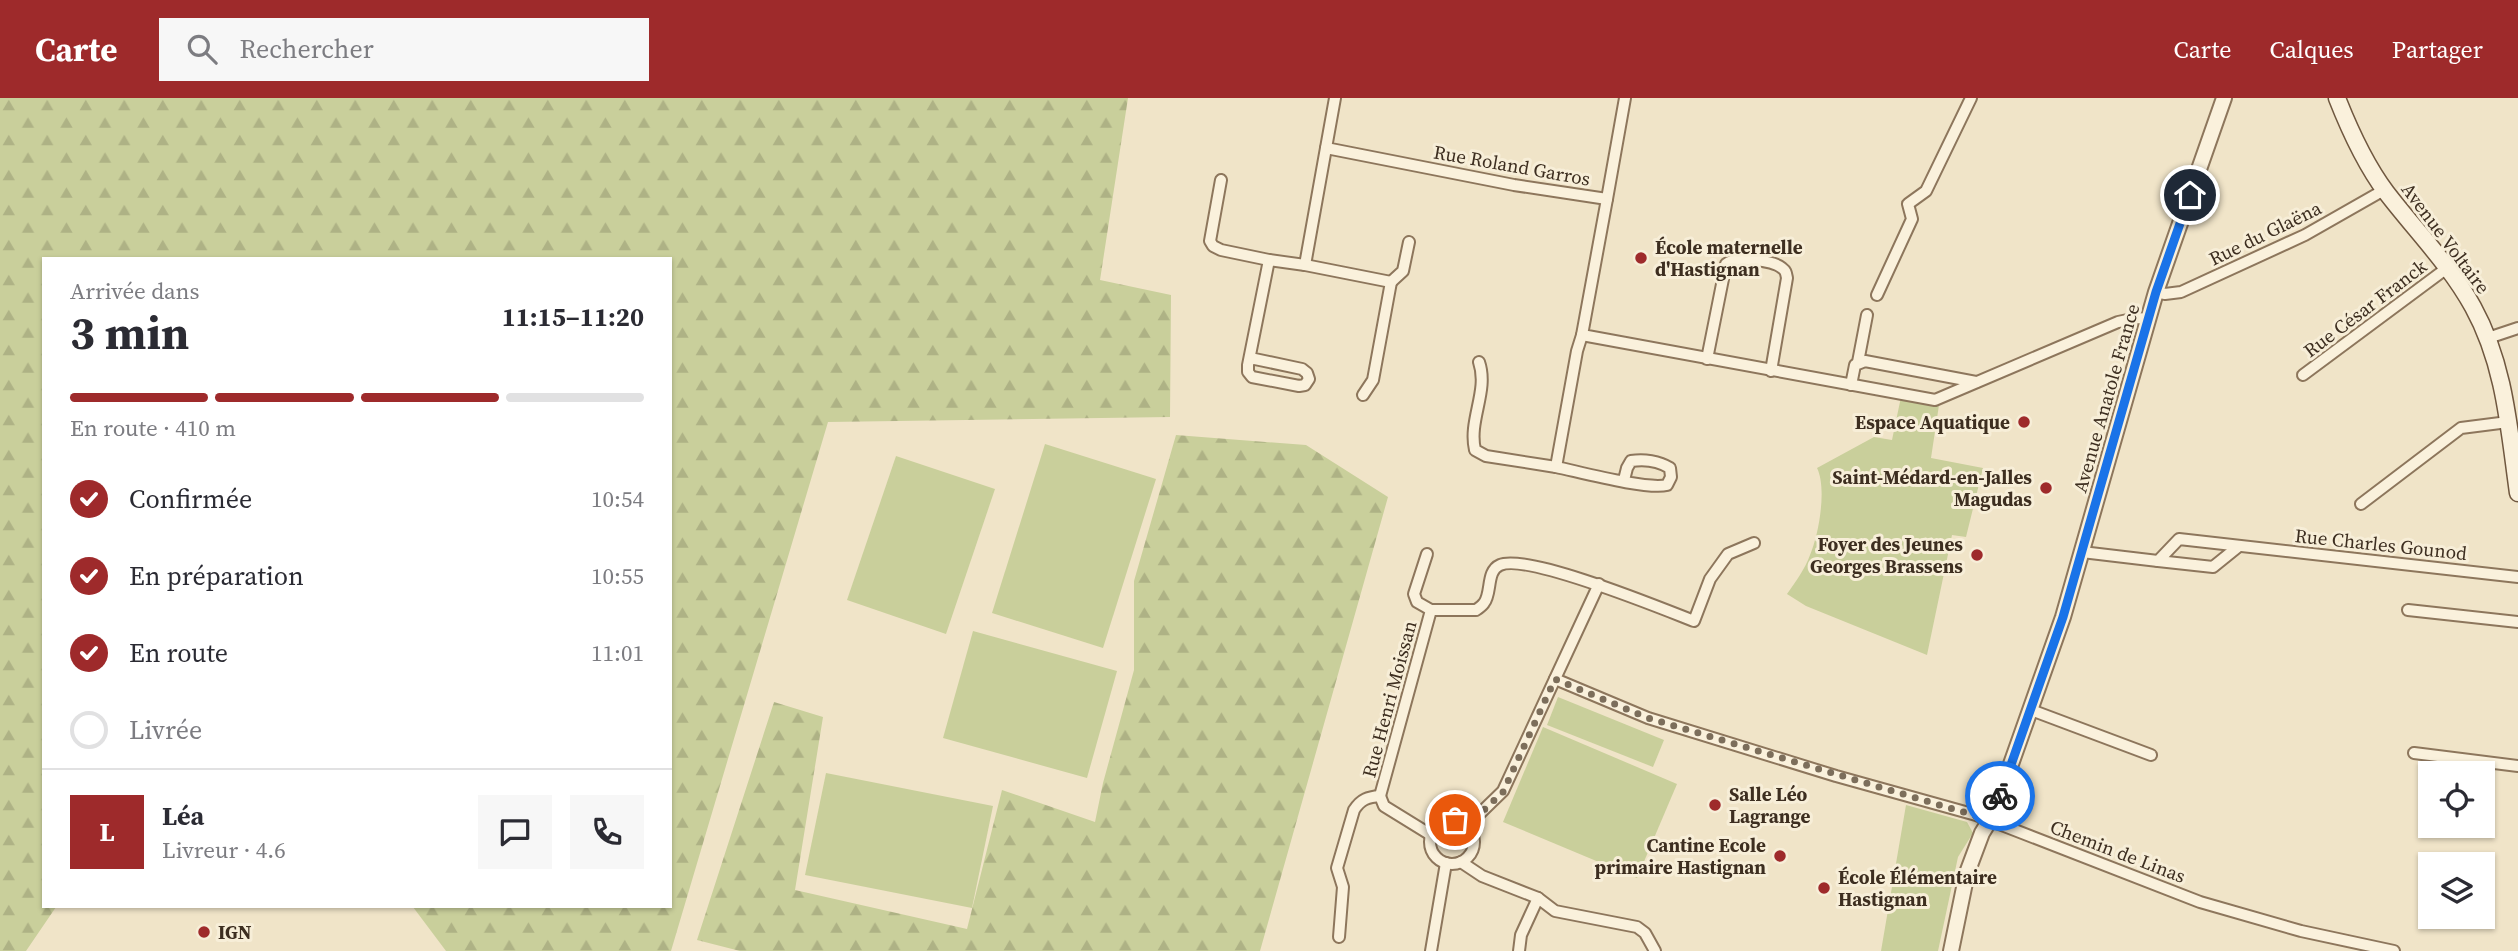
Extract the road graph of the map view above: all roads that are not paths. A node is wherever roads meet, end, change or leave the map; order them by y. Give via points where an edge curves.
1 (1335, 98) edge
2 (1625, 98) edge
3 (1971, 98) edge
4 (2224, 98) edge
5 (2337, 98) edge
6 (1326, 148) junction
7 (1221, 180) dead end
8 (2384, 190) junction
9 (1607, 199) junction
10 (1409, 243) dead end
11 (1269, 260) junction
12 (1305, 265) junction
13 (2447, 268) junction
14 (1391, 282) junction
15 (2156, 292) junction
16 (1877, 295) dead end
17 (1867, 314) dead end
18 (2148, 319) junction
19 (2518, 328) edge
20 (1582, 335) junction
21 (2488, 338) junction
22 (1250, 358) junction
23 (1707, 359) junction
24 (1479, 362) dead end
25 (1858, 362) junction
26 (1771, 371) junction
27 (2304, 375) dead end
28 (1976, 382) junction
29 (1851, 385) junction
30 (1363, 395) dead end
31 (2508, 422) junction
32 (1556, 467) junction
33 (1624, 480) dead end
34 (2518, 493) edge
35 (2361, 504) dead end
36 (1754, 543) dead end
37 (2239, 546) junction
38 (2082, 552) junction
39 (1427, 554) dead end
40 (2158, 561) junction
41 (2518, 577) edge
42 (1599, 584) junction
43 (1431, 610) junction
44 (2408, 610) dead end
45 (2518, 622) edge
46 (1555, 679) junction
47 (2031, 710) junction
48 (2414, 753) dead end
49 (2151, 755) dead end
50 (2518, 766) edge
51 (1380, 796) junction
52 (1990, 820) junction
53 (1467, 826) junction
54 (1431, 835) junction
55 (1461, 862) junction
56 (1446, 863) junction
57 (1538, 898) junction
58 (1339, 937) dead end
59 (1431, 951) edge
60 (1519, 951) edge
61 (1655, 951) edge
62 (1951, 951) edge
63 (1960, 951) edge
64 (2394, 951) edge

1 - 6 street
2 - 9 street
3 - 16 street via 1926,191 1908,204 1912,219
4 - 15 street, Avenue Anatole France
5 - 8 main road, Avenue Voltaire
6 - 9 street, Rue Roland Garros
6 - 12 street
7 - 11 street via 1210,241 1213,246
8 - 13 main road, Avenue Voltaire
8 - 15 street, Rue du Glaëna via 2305,235 2181,292
9 - 20 street, Rue Roland Garros
10 - 14 street via 1403,271
11 - 12 street
11 - 22 street
12 - 14 street
13 - 21 main road, Avenue Voltaire
13 - 27 street, Rue César Franck
14 - 30 street via 1373,380
15 - 18 street, Avenue Anatole France
17 - 25 street
18 - 28 street via 2118,322
18 - 38 street, Avenue Anatole France
19 - 21 street
20 - 23 street
20 - 32 street, Rue Roland Garros
21 - 31 main road, Avenue Voltaire
22 - 22 street via 1252,377 1299,386 1309,379 1302,369
23 - 26 street
23 - 26 street via 1726,264 1737,258 1777,265 1787,278
24 - 32 street via 1484,376 1472,437 1475,450 1486,456
25 - 28 street
25 - 29 street
26 - 29 street
28 - 29 street via 1935,400
31 - 34 main road, Avenue Voltaire
31 - 35 street via 2461,428
32 - 33 street
36 - 42 street, Rue Henri Moissan via 1728,554 1710,579 1694,621
37 - 40 street via 2213,567
37 - 40 street, Rue Charles Gounod via 2179,539
37 - 41 street, Rue Charles Gounod
38 - 40 street
38 - 47 street, Avenue Anatole France
39 - 43 street, Rue Henri Moissan via 1414,594 1417,602
42 - 43 street, Rue Henri Moissan via 1515,563 1499,565 1485,602 1476,610
42 - 46 street
43 - 51 street, Rue Henri Moissan
44 - 45 street
46 - 52 street, Chemin de Linas via 1648,718
46 - 53 street via 1503,792
47 - 49 street
47 - 52 street, Avenue Anatole France
48 - 50 street
51 - 54 street, Rue Henri Moissan via 1384,806
51 - 58 street, Rue Henri Moissan via 1367,797 1354,810 1337,868 1343,887
52 - 62 street, Avenue Anatole France via 1967,873
52 - 63 street, Avenue Anatole France via 1991,836 1969,896
52 - 64 street, Chemin de Linas via 2200,902
53 - 54 street via 1448,821
53 - 55 street via 1473,849
54 - 56 street via 1434,854
55 - 56 street
55 - 57 street via 1482,877
56 - 59 street
57 - 60 street
57 - 61 street via 1555,911 1637,927

